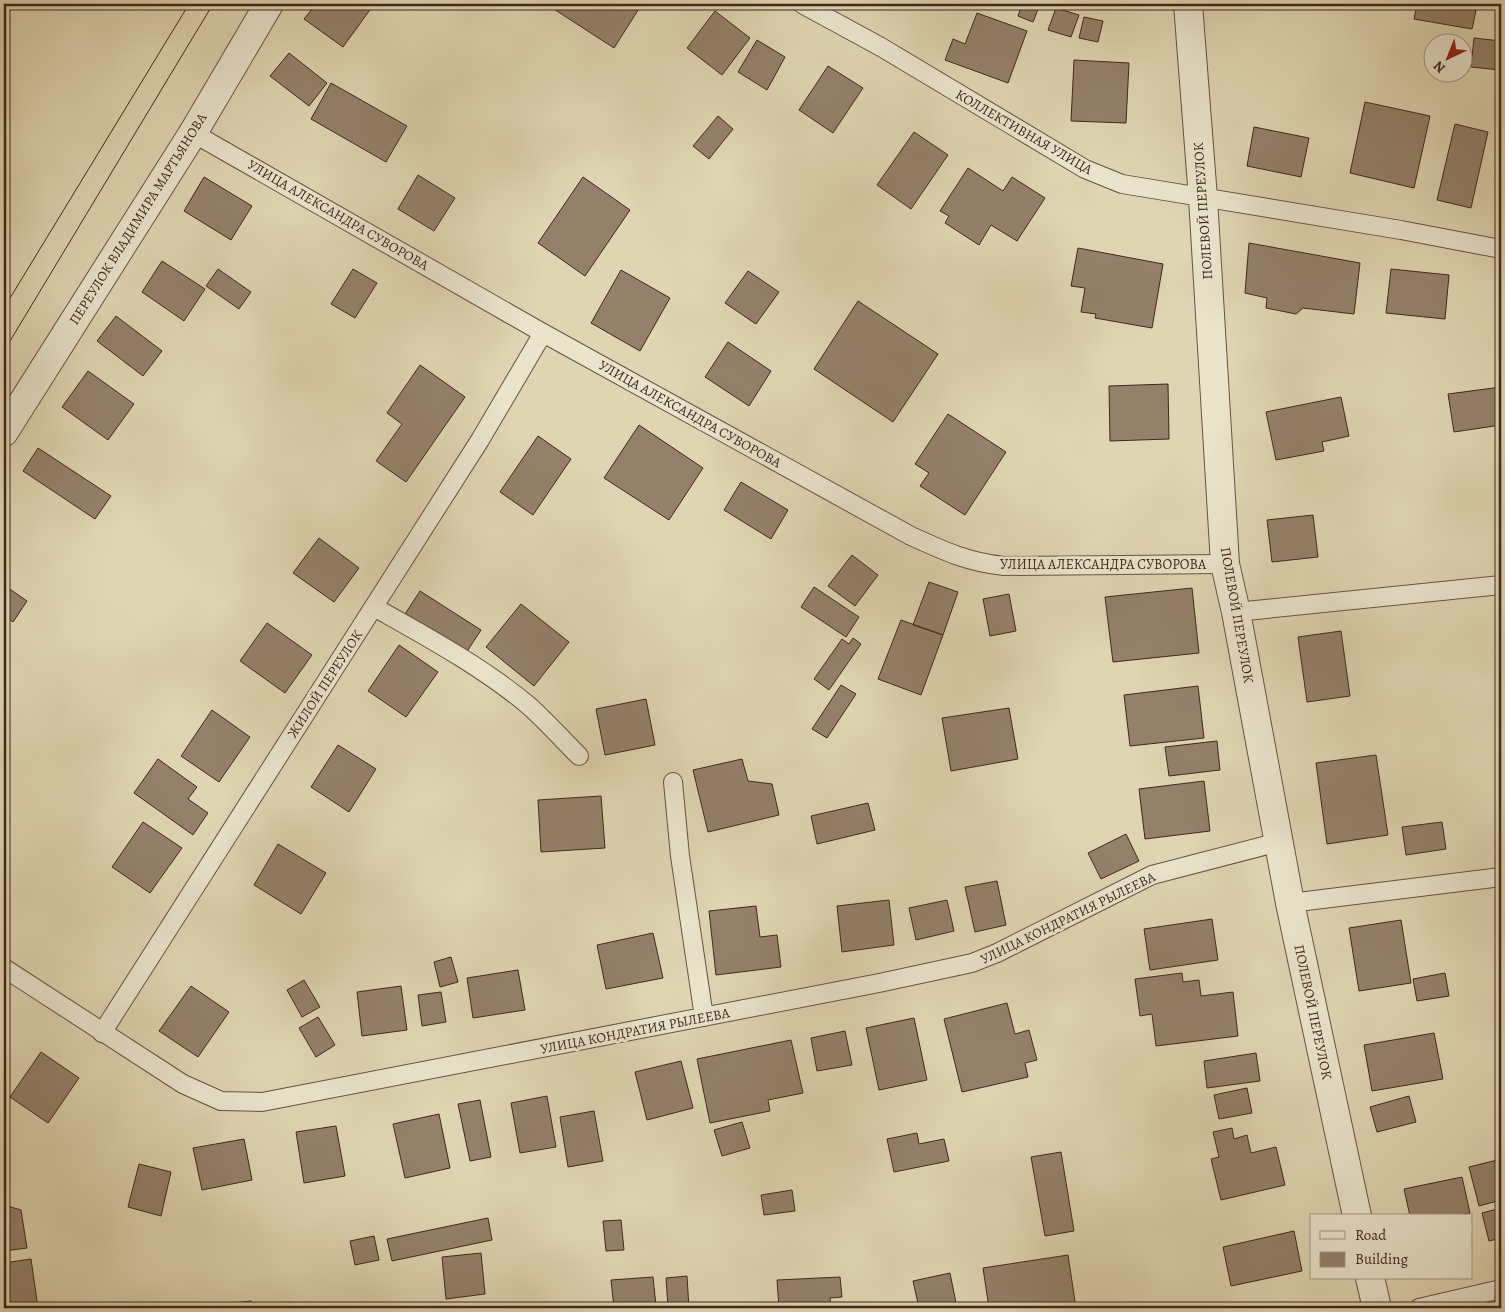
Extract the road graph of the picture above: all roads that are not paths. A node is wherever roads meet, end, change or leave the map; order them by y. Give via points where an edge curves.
1 (268, 4) edge
2 (802, 4) edge
3 (1188, 4) edge
4 (194, 133) junction
5 (1203, 198) junction
6 (1501, 249) edge
7 (543, 333) junction
8 (4, 432) edge
9 (1225, 564) junction
10 (1501, 585) edge
11 (374, 608) junction
12 (1236, 612) junction
13 (579, 756) dead end
14 (673, 782) dead end
15 (1279, 842) junction
16 (1501, 877) edge
17 (1290, 903) junction
18 (4, 968) edge
19 (704, 1017) junction
20 (102, 1033) junction
21 (1357, 1214) edge
22 (1370, 1280) edge
23 (1501, 1289) edge
24 (1377, 1308) edge
25 (1419, 1308) edge

1 - 4 street, ПЕРЕУЛОК ВЛАДИМИРА МАРТЬЯНОВА
2 - 5 lane, КОЛЛЕКТИВНАЯ УЛИЦА via 881,47 1084,169 1122,184
3 - 5 street, ПОЛЕВОЙ ПЕРЕУЛОК
4 - 7 lane, УЛИЦА АЛЕКСАНДРА СУВОРОВА
4 - 8 street, ПЕРЕУЛОК ВЛАДИМИРА МАРТЬЯНОВА
5 - 6 lane, КОЛЛЕКТИВНАЯ УЛИЦА
5 - 9 street, ПОЛЕВОЙ ПЕРЕУЛОК
7 - 9 lane, УЛИЦА АЛЕКСАНДРА СУВОРОВА via 911,536 948,553 980,563 1004,566
7 - 11 lane, ЖИЛОЙ ПЕРЕУЛОК
9 - 12 street, ПОЛЕВОЙ ПЕРЕУЛОК
10 - 12 lane
11 - 13 lane via 443,647 502,686 529,706
11 - 20 lane, ЖИЛОЙ ПЕРЕУЛОК
12 - 15 street, ПОЛЕВОЙ ПЕРЕУЛОК
14 - 19 lane via 680,856
15 - 17 street, ПОЛЕВОЙ ПЕРЕУЛОК
15 - 19 lane, УЛИЦА КОНДРАТИЯ РЫЛЕЕВА via 1152,875 998,954 972,963
16 - 17 lane
17 - 21 street, ПОЛЕВОЙ ПЕРЕУЛОК
18 - 20 lane, УЛИЦА КОНДРАТИЯ РЫЛЕЕВА
19 - 20 lane, УЛИЦА КОНДРАТИЯ РЫЛЕЕВА via 262,1102 220,1101 183,1084
22 - 24 street
23 - 25 lane

